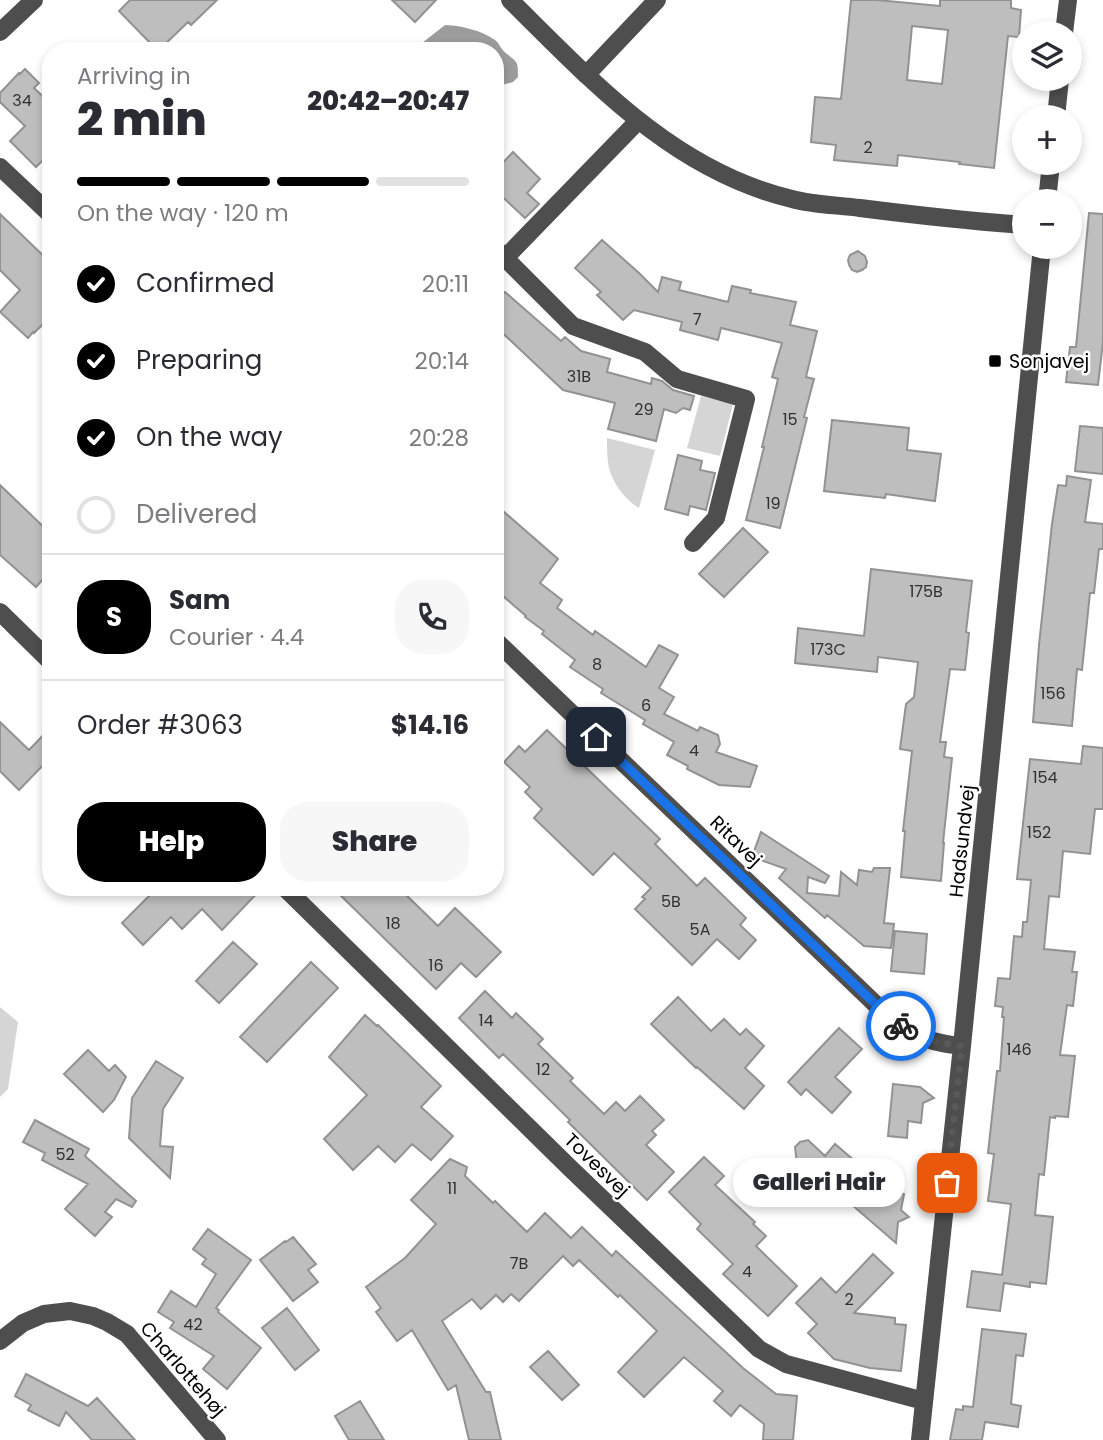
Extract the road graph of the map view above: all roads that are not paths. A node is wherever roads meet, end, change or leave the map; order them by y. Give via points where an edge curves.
1 (34, 0) edge
2 (510, 0) edge
3 (657, 0) edge
4 (1068, 0) edge
5 (1065, 21) edge
6 (0, 32) edge
7 (586, 75) junction
8 (638, 121) junction
9 (0, 167) edge
10 (42, 207) edge
11 (1012, 224) edge
12 (504, 249) edge
13 (504, 257) edge
14 (1041, 259) edge
15 (694, 543) dead end
16 (0, 612) edge
17 (504, 649) edge
18 (42, 653) edge
19 (293, 896) edge
20 (962, 1046) junction
21 (0, 1341) edge
22 (924, 1401) junction
23 (217, 1440) edge
24 (920, 1440) edge

1 - 6 street
2 - 7 street
3 - 7 street
4 - 5 street
7 - 8 street
8 - 11 street via 711,169 793,200
8 - 12 street
9 - 10 street
13 - 15 street via 573,326 645,352 677,379 746,399 716,519
14 - 20 street, Hadsundvej
16 - 18 street
17 - 20 street, Ritavej via 892,1020 921,1038
19 - 22 street, Tovesvej via 759,1349 786,1364
20 - 22 street, Hadsundvej
21 - 23 street, Charlottehøj via 44,1314 70,1311 93,1316 127,1334
22 - 24 street, Hadsundvej

